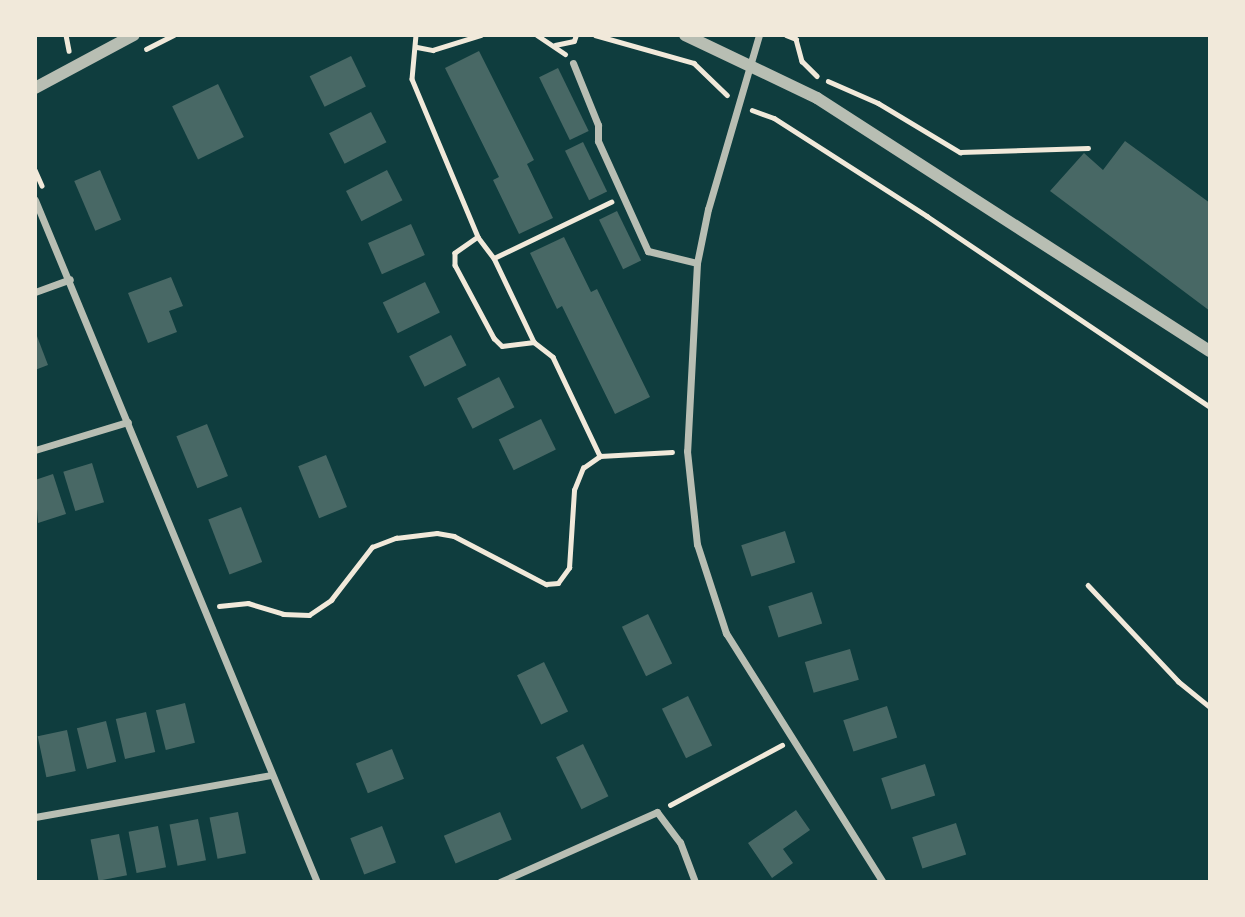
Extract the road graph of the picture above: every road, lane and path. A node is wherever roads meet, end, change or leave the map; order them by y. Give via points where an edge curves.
1 (134, 35) edge
2 (416, 35) edge
3 (481, 35) edge
4 (537, 35) edge
5 (576, 35) edge
6 (595, 35) edge
7 (685, 35) edge
8 (759, 35) edge
9 (786, 35) edge
10 (554, 46) junction
11 (417, 47) junction
12 (750, 62) junction
13 (573, 63) joint
14 (35, 88) edge
15 (737, 105) junction
16 (1088, 148) dead end
17 (622, 195) junction
18 (35, 200) edge
19 (478, 237) junction
20 (494, 258) junction
21 (697, 263) junction
22 (71, 279) junction
23 (35, 292) edge
24 (534, 342) junction
25 (1210, 351) edge
26 (1210, 407) edge
27 (128, 422) junction
28 (35, 450) edge
29 (687, 451) junction
30 (600, 456) junction
31 (1087, 584) dead end
32 (205, 611) junction
33 (1210, 707) edge
34 (792, 740) junction
35 (270, 775) junction
36 (657, 812) junction
37 (35, 817) edge
38 (317, 882) edge
39 (500, 882) edge
40 (695, 882) edge
41 (883, 882) edge

1 - 14 street
2 - 11 path
3 - 11 path via 433,50
4 - 10 path
5 - 10 path via 574,41
6 - 15 path via 694,63
7 - 12 street
8 - 12 street
9 - 16 path via 796,39 802,61 813,74 878,103 961,152
10 - 13 path
11 - 19 path via 412,79
12 - 15 street
12 - 25 street via 817,98
13 - 17 street
15 - 21 street
15 - 26 path via 774,118
17 - 20 path
17 - 21 street via 648,251
18 - 22 street
19 - 20 path
19 - 24 path via 455,253 455,265 502,346
20 - 24 path
21 - 29 street
22 - 23 street
22 - 27 street
24 - 30 path via 553,357
27 - 28 street
27 - 32 street
29 - 30 path
29 - 34 street via 696,544 726,633
30 - 32 path via 583,468 574,490 569,568 558,583 546,584 454,536 437,533 396,538 372,547 331,600 309,615 283,614 248,603
31 - 33 path via 1178,681
32 - 35 street
34 - 36 path
34 - 41 street
35 - 37 street
35 - 38 street
36 - 39 street
36 - 40 street via 680,842

